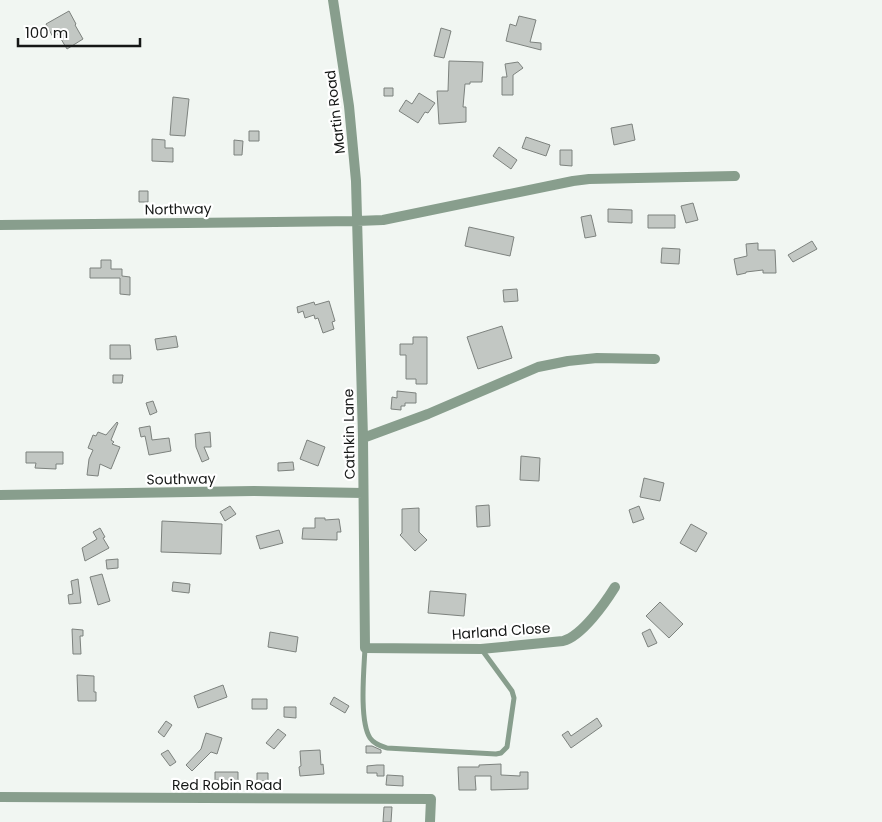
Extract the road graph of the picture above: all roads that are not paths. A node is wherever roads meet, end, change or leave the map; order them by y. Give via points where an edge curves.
1 (333, 0) edge
2 (735, 176) dead end
3 (357, 221) junction
4 (0, 225) edge
5 (655, 359) dead end
6 (363, 438) junction
7 (363, 493) junction
8 (0, 495) edge
9 (614, 587) dead end
10 (365, 648) junction
11 (481, 649) junction
12 (0, 797) edge
13 (430, 822) edge

1 - 3 street, Martin Road via 349,106
2 - 3 street, Northway via 589,179 383,220
3 - 4 street, Northway
3 - 6 street, Cathkin Lane
5 - 6 street via 597,358 538,367
6 - 7 street, Cathkin Lane
7 - 8 street, Southway via 254,491
7 - 10 street, Cathkin Lane
9 - 11 street, Harland Close via 600,608 568,639
10 - 11 street, Harland Close
10 - 11 lane via 364,721 371,740 387,748 496,754 507,747 514,698
12 - 13 street, Red Robin Road via 431,799

